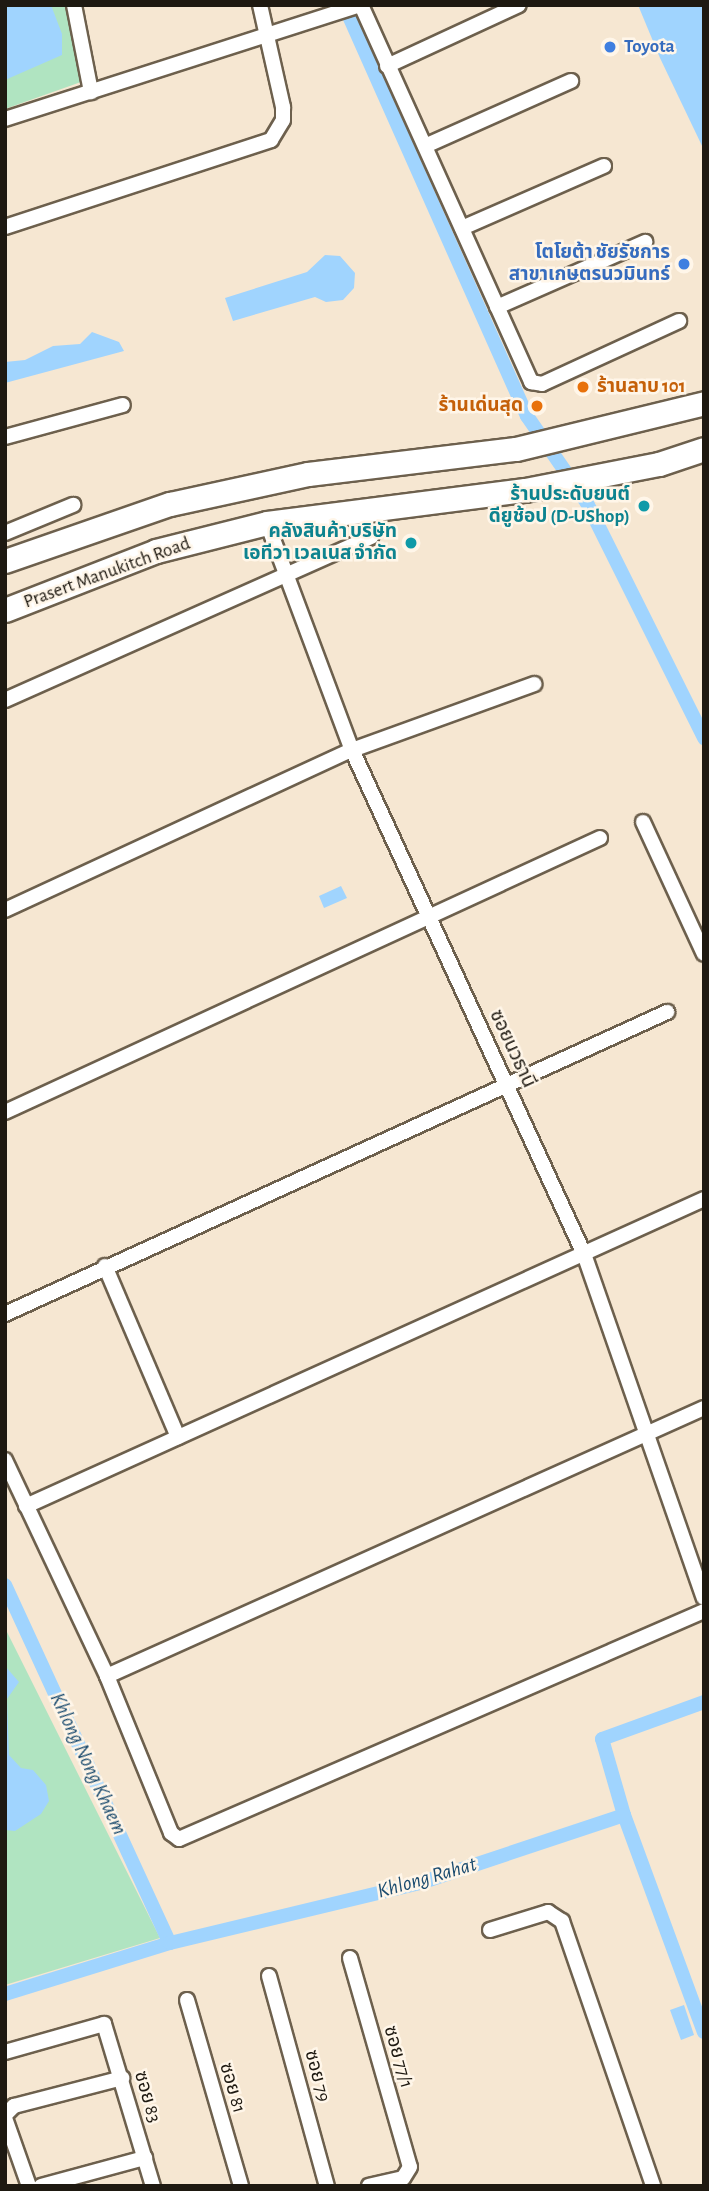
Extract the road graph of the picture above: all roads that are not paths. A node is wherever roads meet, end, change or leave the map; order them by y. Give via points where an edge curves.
1 (74, 5) edge
2 (260, 5) edge
3 (519, 5) edge
4 (267, 36) junction
5 (387, 66) junction
6 (571, 81) dead end
7 (91, 92) junction
8 (5, 119) edge
9 (425, 146) junction
10 (604, 166) dead end
11 (5, 227) edge
12 (463, 228) junction
13 (645, 242) dead end
14 (497, 307) junction
15 (679, 321) dead end
16 (704, 403) edge
17 (123, 405) dead end
18 (704, 416) edge
19 (5, 437) edge
20 (544, 445) junction
21 (704, 449) edge
22 (73, 505) dead end
23 (267, 523) junction
24 (5, 533) edge
25 (372, 537) dead end
26 (5, 561) edge
27 (283, 575) junction
28 (5, 610) edge
29 (534, 684) dead end
30 (5, 700) edge
31 (352, 750) junction
32 (643, 821) dead end
33 (600, 838) dead end
34 (5, 910) edge
35 (427, 916) junction
36 (704, 954) edge
37 (667, 1012) dead end
38 (509, 1086) junction
39 (5, 1112) edge
40 (704, 1199) edge
41 (584, 1254) junction
42 (105, 1266) junction
43 (5, 1314) edge
44 (704, 1408) edge
45 (649, 1434) junction
46 (178, 1437) junction
47 (5, 1460) edge
48 (26, 1506) junction
49 (704, 1598) edge
50 (704, 1611) edge
51 (107, 1676) junction
52 (490, 1930) dead end
53 (350, 1958) dead end
54 (269, 1976) dead end
55 (187, 2000) dead end
56 (5, 2052) edge
57 (122, 2078) junction
58 (5, 2117) edge
59 (145, 2158) junction
60 (29, 2186) edge
61 (41, 2186) edge
62 (153, 2186) edge
63 (241, 2186) edge
64 (327, 2186) edge
65 (369, 2186) edge
66 (653, 2186) edge

1 - 7 street
2 - 4 street
3 - 5 street
4 - 5 street via 361,5
4 - 7 street
4 - 11 street via 283,107 283,120 271,140
5 - 9 street
6 - 9 street
7 - 8 street
9 - 12 street
10 - 12 street
12 - 14 street
13 - 14 street
14 - 15 street via 527,377 536,386
16 - 20 main road
17 - 19 street
18 - 20 main road
20 - 26 main road via 308,474 177,502
21 - 23 main road, Prasert Manukitch Road via 659,464 566,482
22 - 24 street
23 - 27 street, ซอยนวธานี
23 - 28 main road, Prasert Manukitch Road via 156,551
25 - 27 street
27 - 30 street
27 - 31 street, ซอยนวธานี
29 - 31 street
31 - 34 street
31 - 35 street, ซอยนวธานี
32 - 36 street
33 - 35 street
35 - 38 street, ซอยนวธานี
35 - 39 street
37 - 38 street
38 - 41 street, ซอยนวธานี
38 - 42 street
40 - 41 street
41 - 45 street, ซอยนวธานี
41 - 46 street
42 - 43 street
42 - 46 street
44 - 45 street
45 - 49 street, ซอยนวธานี
45 - 51 street
46 - 48 street
47 - 48 street
48 - 51 street
50 - 51 street via 179,1839 171,1833
52 - 66 street via 548,1912 562,1921
53 - 65 street, ซอย 77/1 via 410,2167 403,2178
54 - 64 street, ซอย 79
55 - 63 street, ซอย 81
56 - 57 street, ซอย 83 via 99,2024 108,2029
57 - 58 street via 13,2106
57 - 59 street, ซอย 83
58 - 60 street
59 - 61 street
59 - 62 street, ซอย 83

